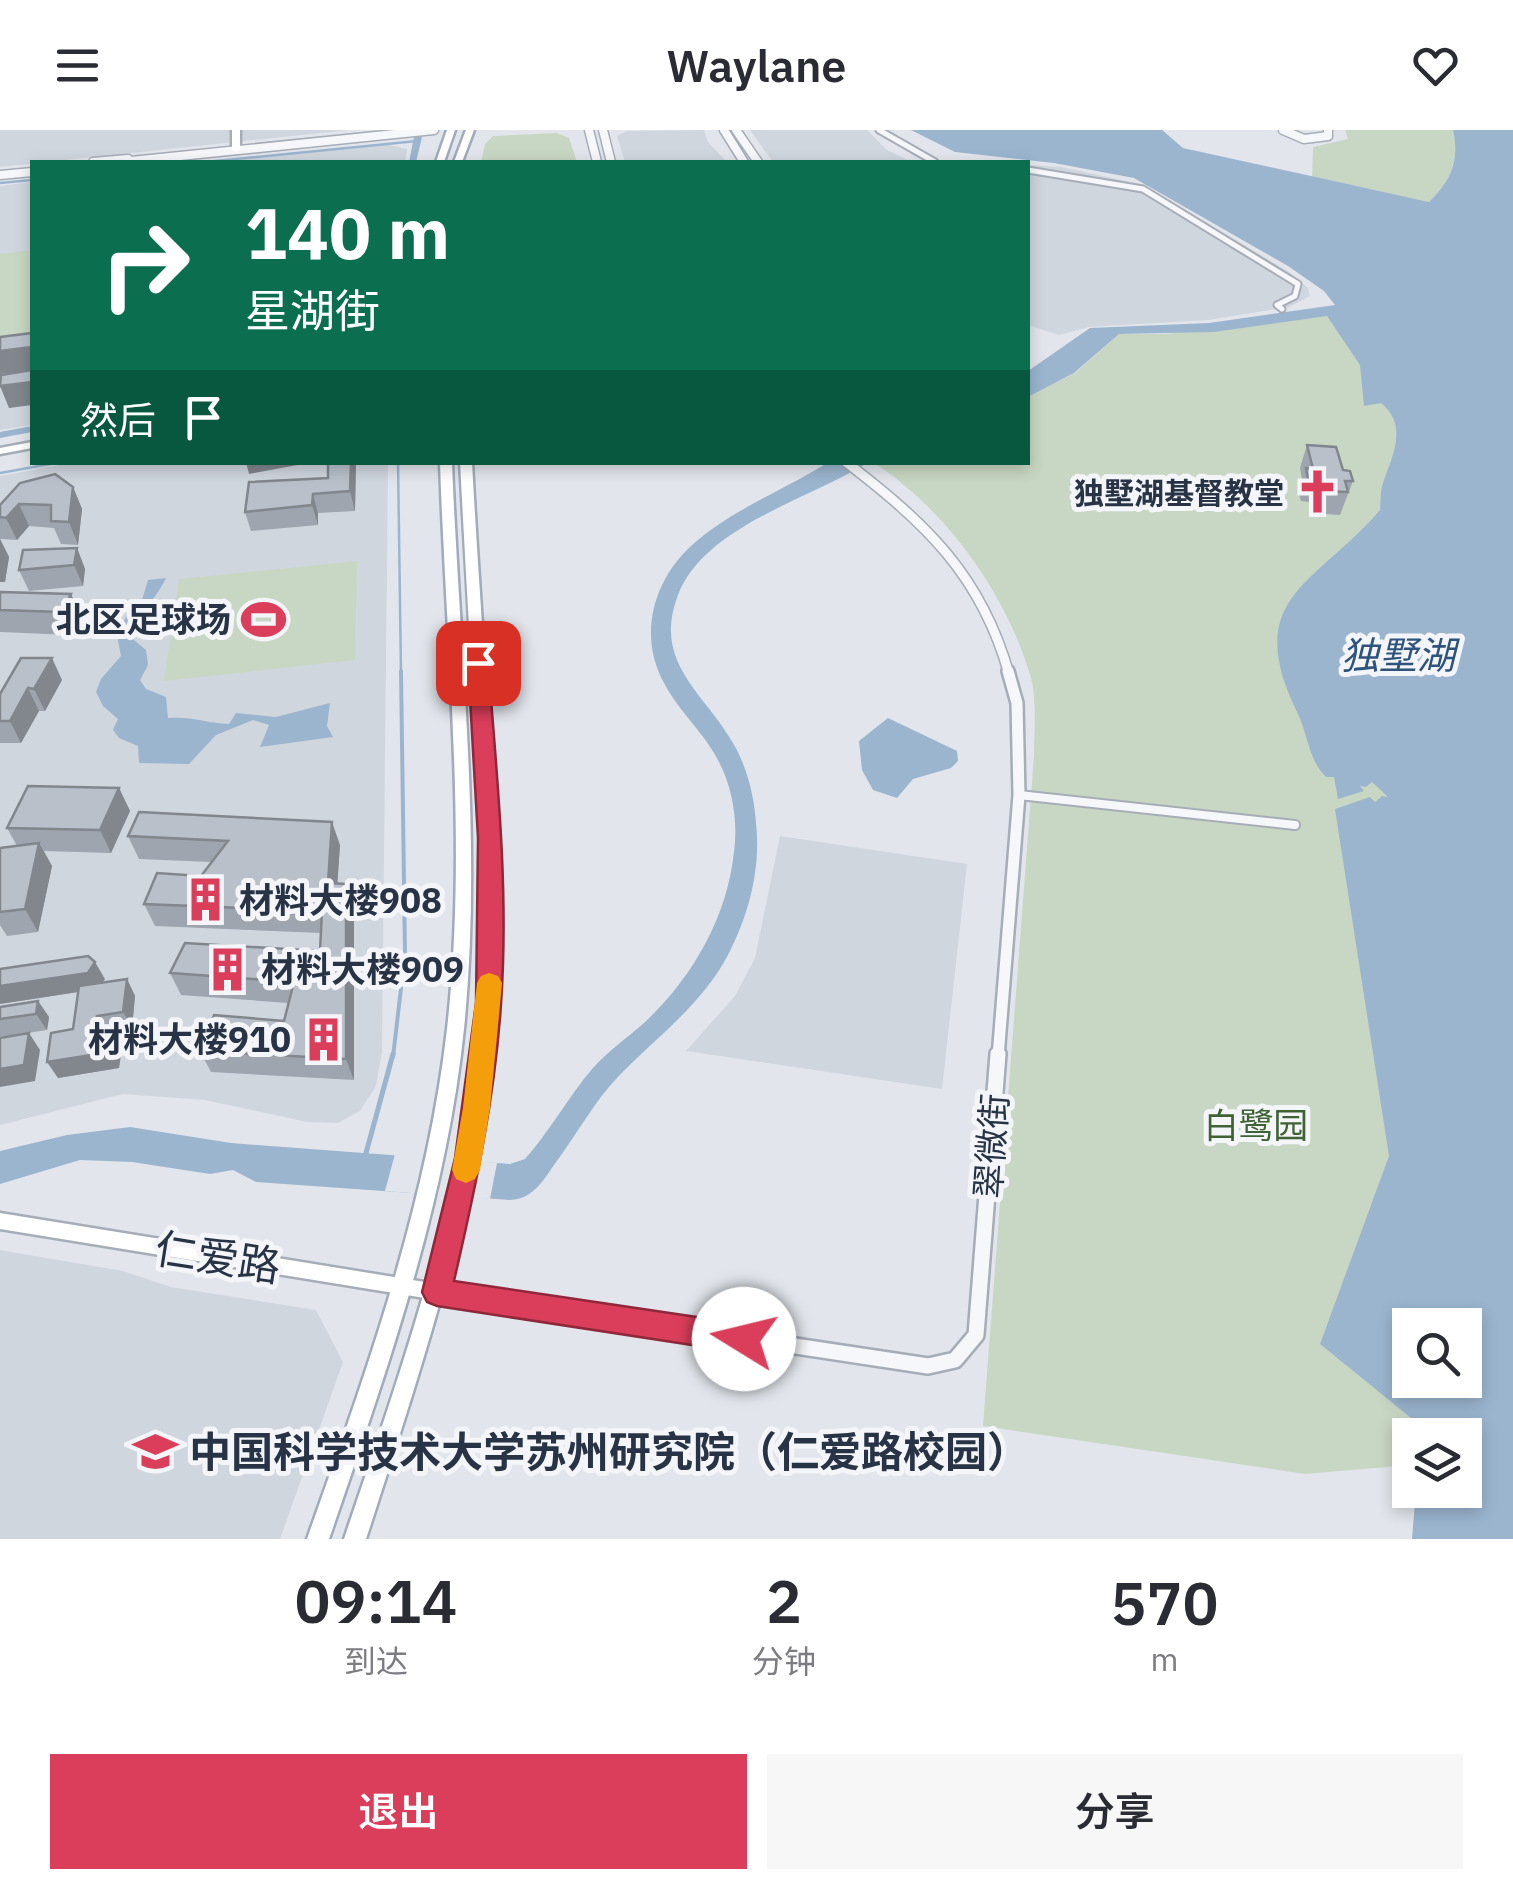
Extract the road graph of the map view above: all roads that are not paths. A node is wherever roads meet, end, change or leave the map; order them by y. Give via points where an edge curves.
1 (236, 130) edge
2 (434, 130) edge
3 (451, 130) edge
4 (470, 130) edge
5 (589, 130) edge
6 (603, 130) edge
7 (724, 130) edge
8 (736, 130) edge
9 (879, 130) edge
10 (1283, 130) edge
11 (1328, 130) edge
12 (426, 131) edge
13 (396, 132) edge
14 (236, 149) junction
15 (115, 160) edge
16 (139, 160) edge
17 (441, 160) edge
18 (459, 160) edge
19 (596, 160) edge
20 (610, 160) edge
21 (743, 160) edge
22 (757, 160) edge
23 (932, 160) edge
24 (30, 170) edge
25 (1030, 170) edge
26 (0, 174) edge
27 (1282, 309) dead end
28 (30, 445) edge
29 (0, 451) edge
30 (30, 454) edge
31 (0, 459) edge
32 (446, 465) edge
33 (466, 465) edge
34 (850, 465) edge
35 (1019, 795) junction
36 (1295, 825) dead end
37 (0, 1221) edge
38 (404, 1288) junction
39 (437, 1292) junction
40 (318, 1539) edge
41 (356, 1539) edge

1 - 14 main road
2 - 12 street
3 - 17 main road
4 - 18 main road
5 - 19 street
6 - 20 street
7 - 21 street
8 - 22 street
9 - 23 street
10 - 11 street via 1314,140
12 - 13 street
13 - 14 street
14 - 15 street
14 - 16 street
24 - 26 street
25 - 27 street via 1143,189 1298,284 1295,296 1277,305
28 - 29 main road
30 - 31 main road
32 - 38 main road via 462,952 452,1054
33 - 39 main road via 491,893 489,1003 468,1158
34 - 35 street, 翠微街 via 936,538 991,621 1016,703
35 - 36 street
35 - 39 street, 翠微街 via 978,1326 964,1354 928,1366
37 - 38 main road, 仁爱路
38 - 39 main road, 仁爱路
38 - 40 main road
39 - 41 main road

